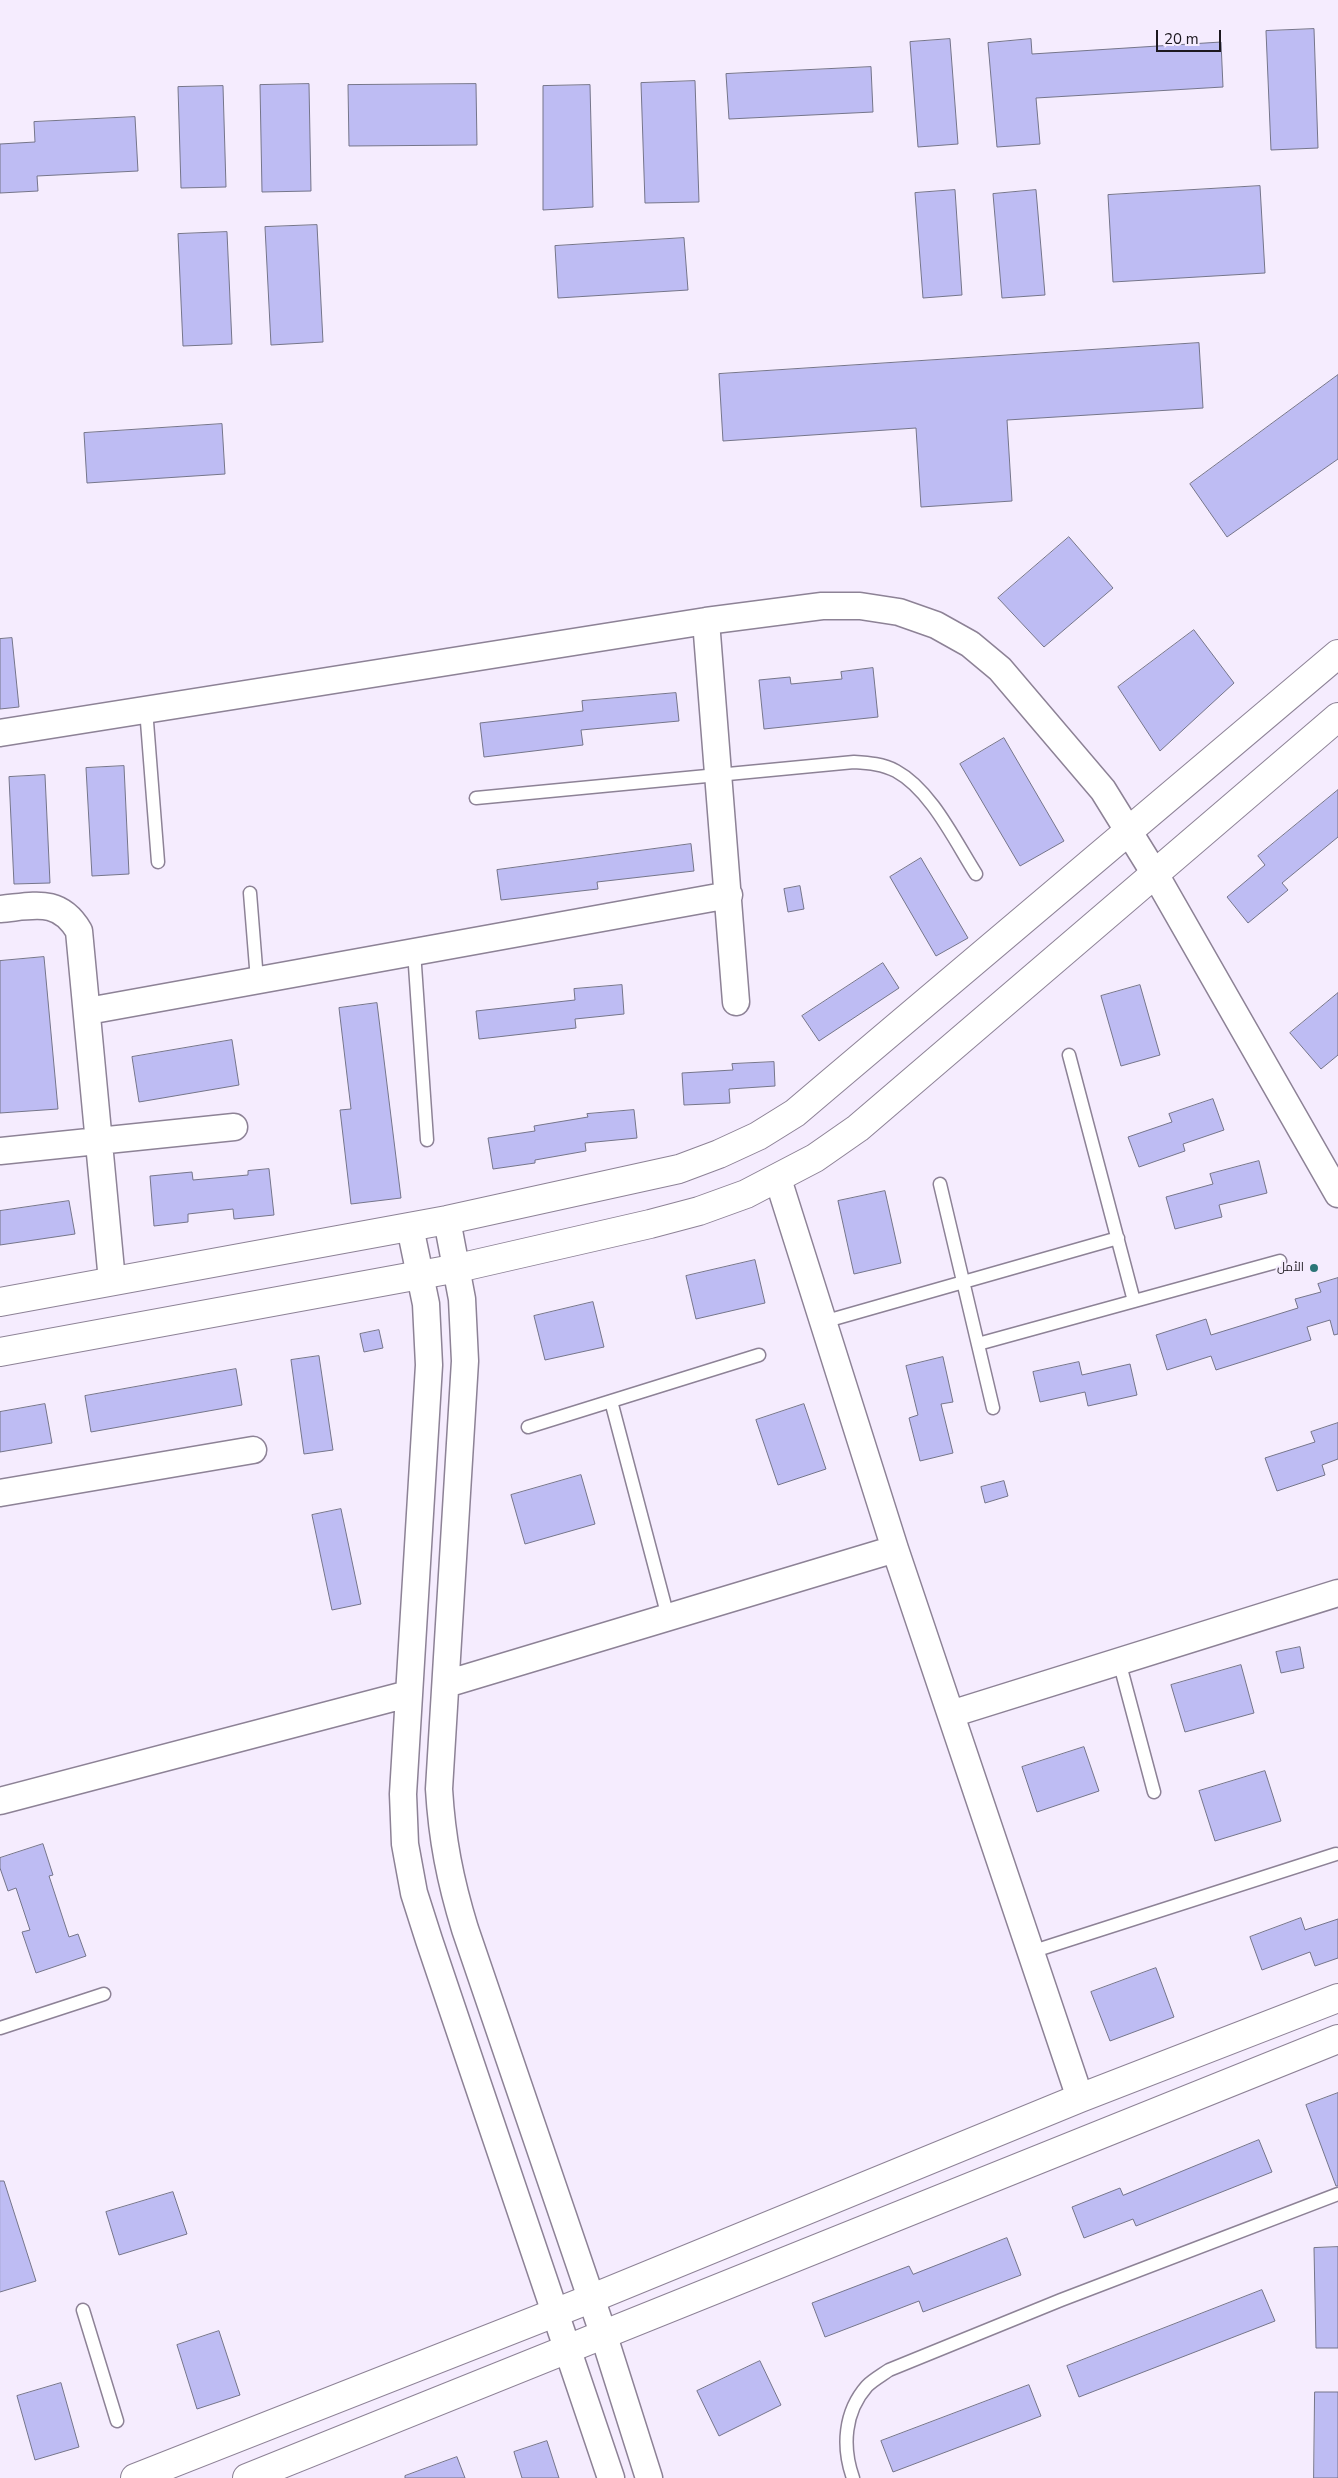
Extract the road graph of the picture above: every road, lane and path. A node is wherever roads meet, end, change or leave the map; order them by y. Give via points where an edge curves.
1 (706, 621) junction
2 (1338, 654) edge
3 (146, 710) junction
4 (1338, 717) edge
5 (0, 733) edge
6 (718, 775) junction
7 (476, 798) dead end
8 (1130, 832) junction
9 (158, 862) dead end
10 (976, 874) dead end
11 (1155, 874) junction
12 (250, 893) dead end
13 (728, 895) junction
14 (0, 909) edge
15 (414, 951) junction
16 (257, 980) junction
17 (736, 1002) dead end
18 (88, 1011) junction
19 (1069, 1055) dead end
20 (234, 1127) dead end
21 (427, 1140) dead end
22 (100, 1141) junction
23 (0, 1151) edge
24 (778, 1179) junction
25 (940, 1184) dead end
26 (1338, 1194) edge
27 (446, 1220) junction
28 (410, 1227) junction
29 (1118, 1238) junction
30 (1280, 1261) dead end
31 (458, 1268) junction
32 (421, 1275) junction
33 (112, 1281) junction
34 (963, 1282) junction
35 (1134, 1301) junction
36 (0, 1302) edge
37 (823, 1322) junction
38 (978, 1344) junction
39 (0, 1352) edge
40 (759, 1355) dead end
41 (611, 1401) junction
42 (994, 1408) dead end
43 (528, 1426) dead end
44 (253, 1450) dead end
45 (0, 1493) edge
46 (895, 1549) junction
47 (1338, 1593) edge
48 (668, 1617) junction
49 (1119, 1662) junction
50 (446, 1684) junction
51 (408, 1694) junction
52 (951, 1714) junction
53 (1154, 1792) dead end
54 (0, 1801) edge
55 (1336, 1854) dead end
56 (1031, 1952) junction
57 (104, 1994) dead end
58 (1338, 1998) edge
59 (0, 2028) edge
60 (1338, 2039) edge
61 (1080, 2098) junction
62 (1338, 2194) edge
63 (590, 2299) junction
64 (83, 2310) dead end
65 (557, 2312) junction
66 (603, 2333) junction
67 (568, 2347) junction
68 (117, 2421) dead end
69 (135, 2478) edge
70 (247, 2478) edge
71 (611, 2478) edge
72 (649, 2478) edge
73 (853, 2478) edge

1 - 3 street
1 - 6 street
1 - 8 street via 822,606 860,606 899,612 936,625 970,644 1000,669 1103,790
2 - 8 main road
3 - 5 street
3 - 9 lane
4 - 11 main road
6 - 7 lane
6 - 10 lane via 854,762 894,770 912,781 926,796
6 - 13 street
8 - 11 street
8 - 27 main road via 795,1113 758,1136 679,1169
11 - 24 main road via 858,1128
11 - 26 street
12 - 16 lane
13 - 15 street
13 - 17 street
14 - 18 street via 48,905 72,919 80,938
15 - 16 street
15 - 21 lane
16 - 18 street
18 - 22 street
19 - 29 lane
20 - 22 street
22 - 23 street
22 - 33 street
24 - 31 main road via 699,1211
24 - 37 street
25 - 34 lane
27 - 28 main road
27 - 31 street
28 - 32 street
28 - 33 main road
29 - 34 lane
29 - 35 lane
30 - 35 lane
31 - 32 main road
31 - 50 street via 465,1361
32 - 39 main road
32 - 51 street via 429,1365
33 - 36 main road
34 - 37 lane
34 - 38 lane
35 - 38 lane
37 - 46 street
38 - 42 lane
40 - 41 lane
41 - 43 lane
41 - 48 lane
44 - 45 street
46 - 48 street
46 - 52 street
47 - 49 street
48 - 50 street
49 - 52 street
49 - 53 lane
50 - 63 street via 439,1789 442,1836 451,1883
51 - 54 street
51 - 65 street via 403,1794 405,1844 414,1892
52 - 56 street
55 - 56 lane
56 - 61 street
57 - 59 lane
58 - 61 main road
60 - 66 main road
61 - 63 main road
62 - 73 lane via 889,2370 867,2386 853,2409 846,2435 847,2462
63 - 65 main road
63 - 66 street
64 - 68 lane
65 - 67 street
65 - 69 main road
66 - 67 main road
66 - 72 street
67 - 70 main road
67 - 71 street

